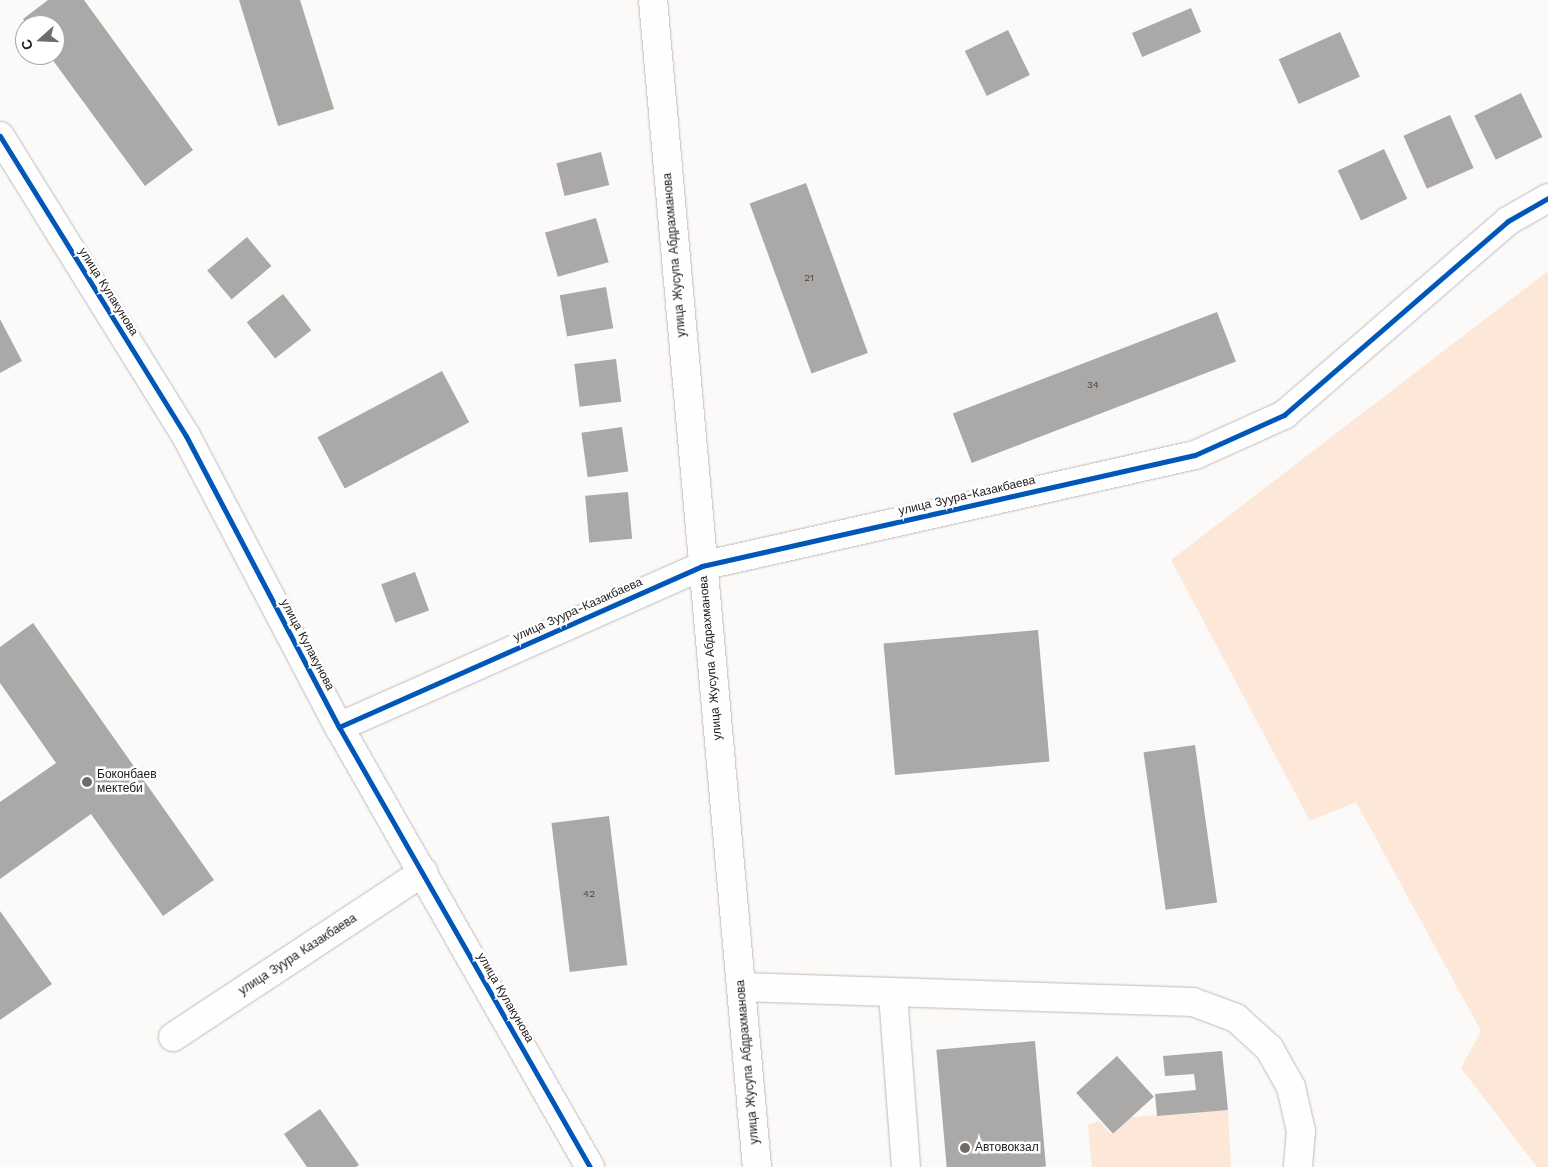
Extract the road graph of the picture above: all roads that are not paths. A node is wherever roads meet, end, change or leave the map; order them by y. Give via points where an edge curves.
1 (653, 0) edge
2 (0, 136) edge
3 (1548, 198) edge
4 (702, 566) junction
5 (338, 727) junction
6 (423, 872) junction
7 (742, 987) junction
8 (893, 994) junction
9 (173, 1037) dead end
10 (590, 1167) edge
11 (757, 1167) edge
12 (906, 1167) edge
13 (1298, 1167) edge

1 - 4 main road, улица Жусупа Абдрахманова
2 - 5 main road, улица Кулакунова via 186,436
3 - 4 main road, улица Зуура-Казакбаева via 1508,221 1284,415 1195,455
4 - 5 main road, улица Зуура-Казакбаева
4 - 7 main road, улица Жусупа Абдрахманова
5 - 6 main road, улица Кулакунова
6 - 9 main road, улица Зуура Казакбаева
6 - 10 main road, улица Кулакунова
7 - 8 main road
7 - 11 main road, улица Жусупа Абдрахманова
8 - 12 main road
8 - 13 main road via 1194,1002 1236,1018 1269,1048 1291,1087 1301,1130

